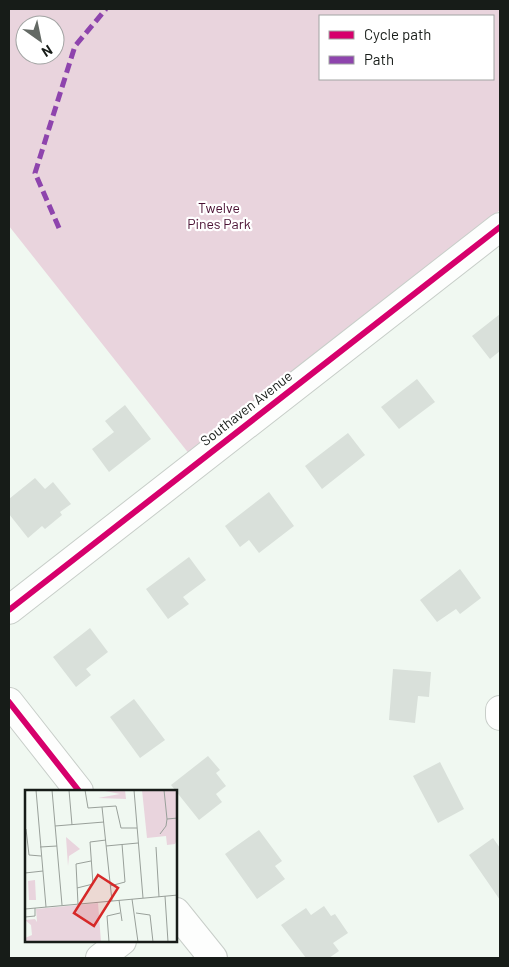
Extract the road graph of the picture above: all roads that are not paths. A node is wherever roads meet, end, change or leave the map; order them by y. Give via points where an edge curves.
1 (500, 227) edge
2 (9, 610) edge
3 (9, 702) edge
4 (500, 710) edge
5 (500, 716) edge
6 (78, 790) edge
7 (178, 914) edge
8 (121, 942) edge
9 (100, 958) edge
10 (213, 958) edge

1 - 2 street, Southaven Avenue
3 - 6 street
4 - 5 street
7 - 10 street
8 - 9 street

